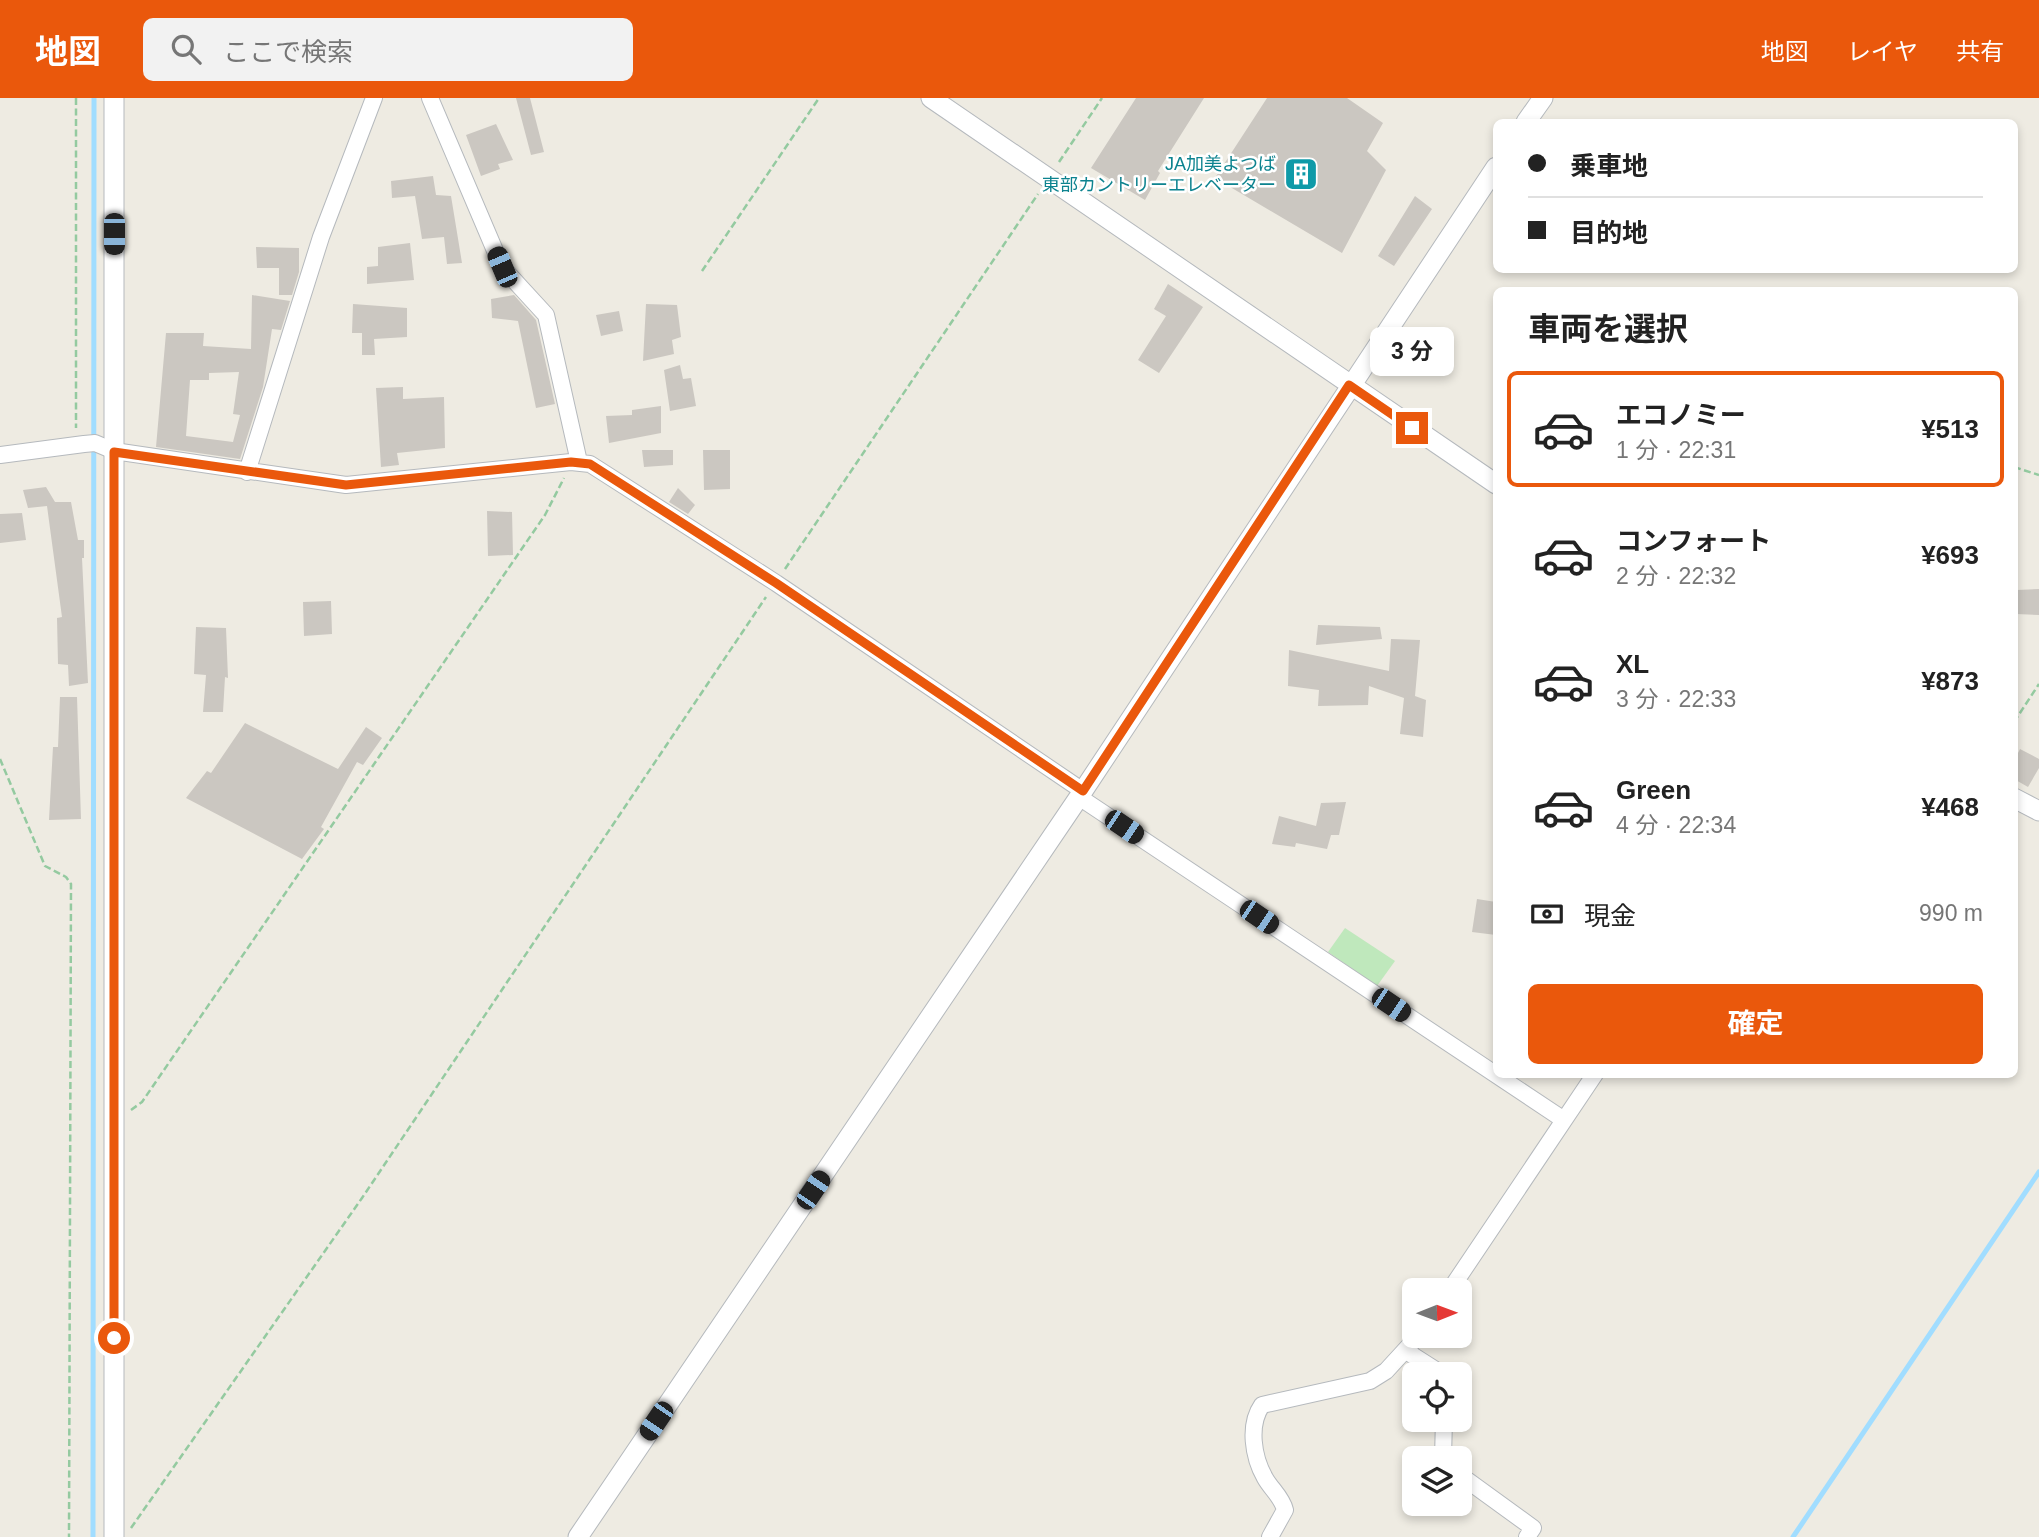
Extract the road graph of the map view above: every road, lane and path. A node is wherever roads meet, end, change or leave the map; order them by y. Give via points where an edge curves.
1 (76, 98) edge
2 (114, 98) edge
3 (374, 98) edge
4 (430, 98) edge
5 (819, 98) edge
6 (930, 98) edge
7 (1102, 98) edge
8 (1543, 98) edge
9 (1528, 119) edge
10 (1493, 171) edge
11 (1048, 178) junction
12 (702, 271) dead end
13 (1349, 385) junction
14 (85, 444) junction
15 (114, 452) junction
16 (0, 455) edge
17 (575, 462) junction
18 (2018, 468) edge
19 (247, 472) junction
20 (2039, 475) edge
21 (1493, 482) edge
22 (776, 583) junction
23 (2039, 684) edge
24 (2018, 716) edge
25 (0, 759) edge
26 (1073, 786) junction
27 (2018, 801) edge
28 (2039, 811) edge
29 (1493, 1072) edge
30 (1502, 1078) edge
31 (1592, 1078) edge
32 (114, 1117) junction
33 (1564, 1120) junction
34 (1458, 1278) edge
35 (1408, 1348) edge
36 (1406, 1351) junction
37 (1423, 1362) edge
38 (1472, 1484) edge
39 (114, 1535) edge
40 (69, 1537) edge
41 (578, 1537) edge
42 (1270, 1537) edge
43 (1527, 1537) edge

1 - 14 path
2 - 15 street
3 - 19 street via 321,237
4 - 17 street via 502,267 546,315
5 - 12 path
6 - 11 street
7 - 11 path
8 - 9 street
10 - 13 street
11 - 13 street
11 - 22 path
13 - 21 street
13 - 26 street
14 - 15 street
14 - 16 street
15 - 19 street
15 - 32 street
17 - 19 street via 346,485
17 - 22 street via 590,464
17 - 32 path via 545,515 142,1102
18 - 20 path
22 - 26 street
22 - 39 path via 143,1516 135,1527
23 - 24 path
25 - 40 path via 45,866 71,884
26 - 29 street
26 - 41 street
27 - 28 street
30 - 33 street
31 - 33 street
32 - 39 street
33 - 34 street
35 - 36 street
36 - 37 street
36 - 42 street via 1370,1381 1262,1405 1256,1413 1256,1458 1285,1510
38 - 43 street via 1533,1528

